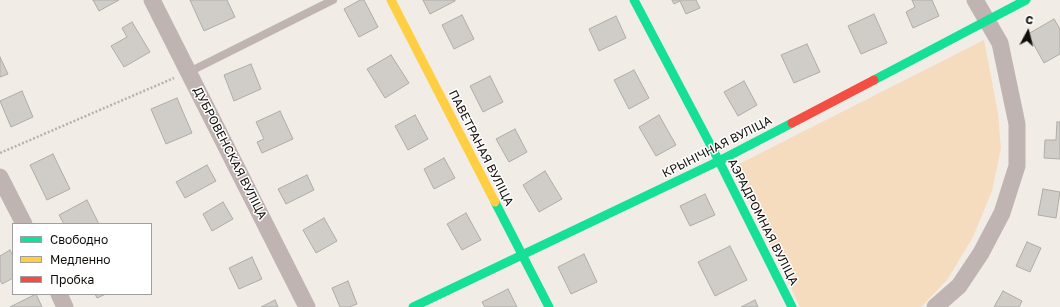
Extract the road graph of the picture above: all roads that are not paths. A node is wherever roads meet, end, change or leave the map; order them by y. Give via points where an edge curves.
1 (152, 0) edge
2 (333, 0) edge
3 (391, 0) edge
4 (634, 0) edge
5 (976, 0) edge
6 (1026, 0) edge
7 (987, 20) junction
8 (189, 72) junction
9 (719, 161) junction
10 (0, 177) edge
11 (23, 223) edge
12 (523, 255) junction
13 (59, 295) edge
14 (65, 307) edge
15 (307, 307) edge
16 (413, 307) edge
17 (549, 307) edge
18 (792, 307) edge
19 (936, 307) edge

1 - 8 street, ДУБРОВЕНСКАЯ ВУЛІЦА
2 - 8 lane
3 - 12 street, ПАВЕТРАНАЯ ВУЛІЦА
4 - 9 street, АЭРАДРОМНАЯ ВУЛІЦА
5 - 7 street
6 - 7 street, КРЫНІЧНАЯ ВУЛІЦА
7 - 9 street, КРЫНІЧНАЯ ВУЛІЦА
7 - 19 street via 1000,43 1017,124 1017,166 1002,212 981,253 959,286
8 - 15 street, ДУБРОВЕНСКАЯ ВУЛІЦА
9 - 12 street, КРЫНІЧНАЯ ВУЛІЦА
9 - 18 street, АЭРАДРОМНАЯ ВУЛІЦА
10 - 11 street
12 - 16 street, КРЫНІЧНАЯ ВУЛІЦА
12 - 17 street, ПАВЕТРАНАЯ ВУЛІЦА
13 - 14 street

